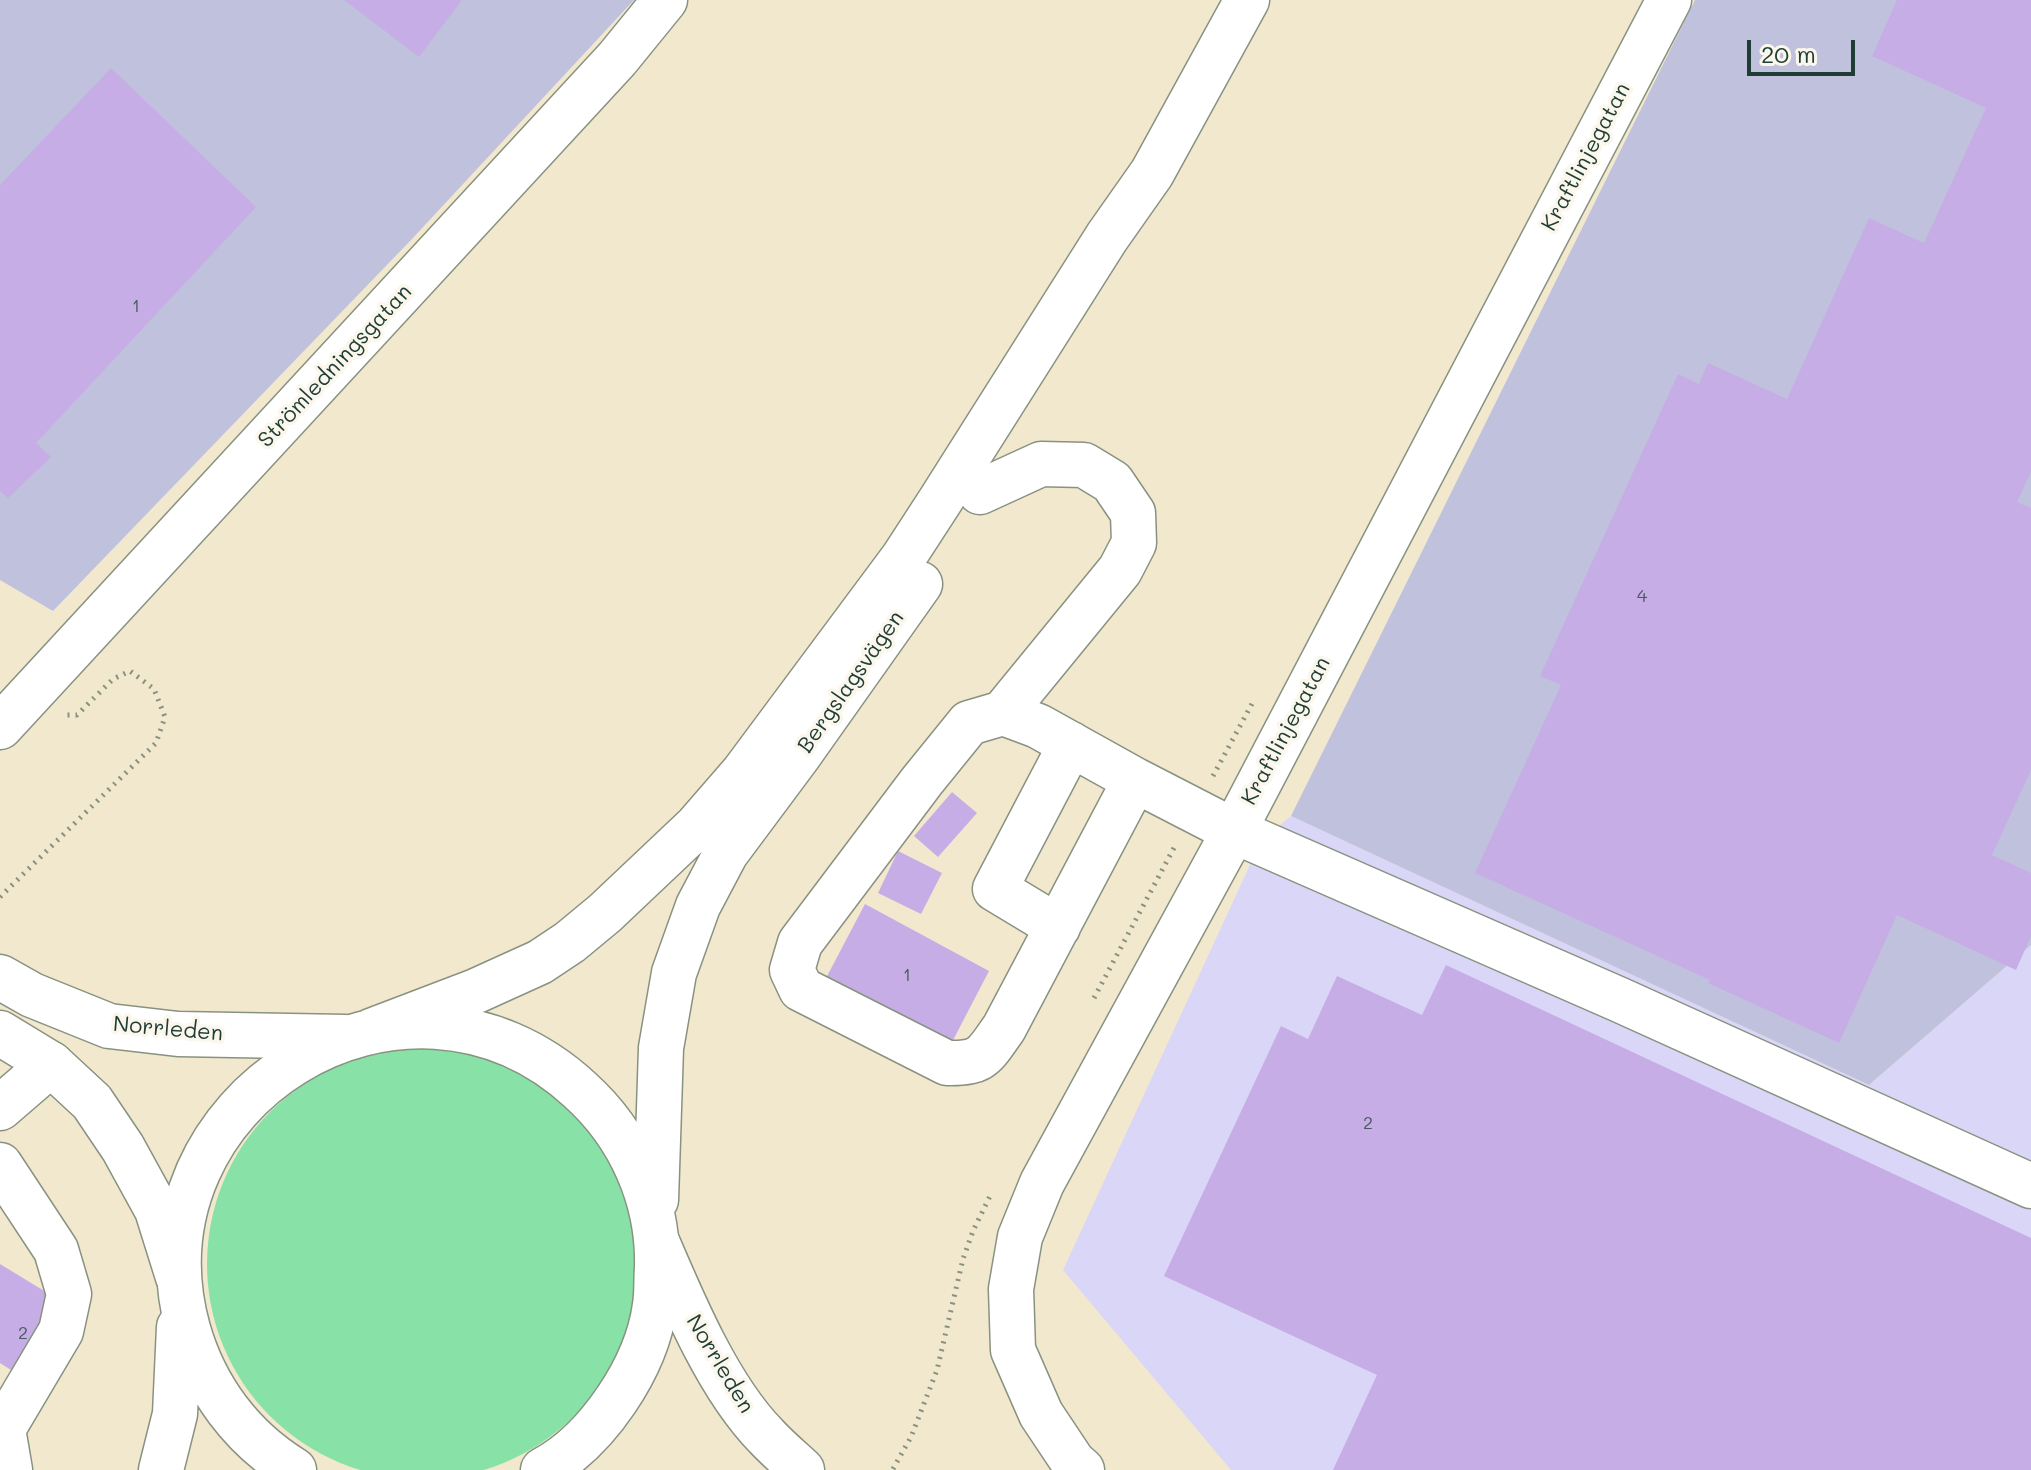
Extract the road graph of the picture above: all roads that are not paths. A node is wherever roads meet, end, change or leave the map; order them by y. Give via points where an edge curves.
1 (665, 0) edge
2 (1247, 0) edge
3 (1669, 0) edge
4 (1152, 173) junction
5 (980, 492) junction
6 (1003, 713) junction
7 (0, 727) edge
8 (1071, 744) junction
9 (1135, 780) junction
10 (1234, 831) junction
11 (1058, 927) junction
12 (0, 977) edge
13 (0, 1033) edge
14 (358, 1034) junction
15 (51, 1064) junction
16 (0, 1108) edge
17 (0, 1165) edge
18 (2031, 1186) edge
19 (656, 1233) junction
20 (179, 1289) junction
21 (10, 1470) edge
22 (161, 1470) edge
23 (294, 1470) edge
24 (543, 1470) edge
25 (802, 1470) edge
26 (1082, 1470) edge

1 - 7 main road, Strömledningsgatan via 617,59
2 - 4 main road, Bergslagsvägen
3 - 10 main road, Kraftlinjegatan
4 - 5 main road, Bergslagsvägen via 1125,247
4 - 14 main road, Bergslagsvägen via 903,558 743,773 697,826 605,913 540,962
5 - 6 main road via 1041,464 1084,465 1112,482 1133,513 1134,543 1120,570
5 - 19 main road, Bergslagsvägen via 872,653 726,853 698,906 674,973 661,1048
6 - 8 main road
6 - 11 main road via 969,723 800,943 792,970 801,989 947,1063 967,1063 982,1059 1004,1028
8 - 9 main road
8 - 11 main road via 995,889
9 - 10 main road
9 - 11 main road
10 - 18 main road
10 - 26 main road, Kraftlinjegatan via 1042,1183 1020,1237 1011,1289 1013,1350 1041,1414
12 - 14 main road, Norrleden via 109,1026 178,1034
13 - 15 main road
14 - 19 main road via 440,1027 507,1043 538,1058 593,1101 615,1128 646,1189
14 - 20 main road, Bergslagsvägen via 289,1064 240,1105 205,1156 183,1215
15 - 16 main road
15 - 20 main road via 92,1102 123,1148 157,1210
17 - 21 main road via 56,1250 69,1294 61,1331 3,1429
19 - 24 main road, Bergslagsvägen via 655,1307 637,1367 603,1420
19 - 25 main road, Norrleden via 683,1304 728,1385 764,1435
20 - 22 main road via 175,1414
20 - 23 main road via 196,1359 227,1411 269,1454

